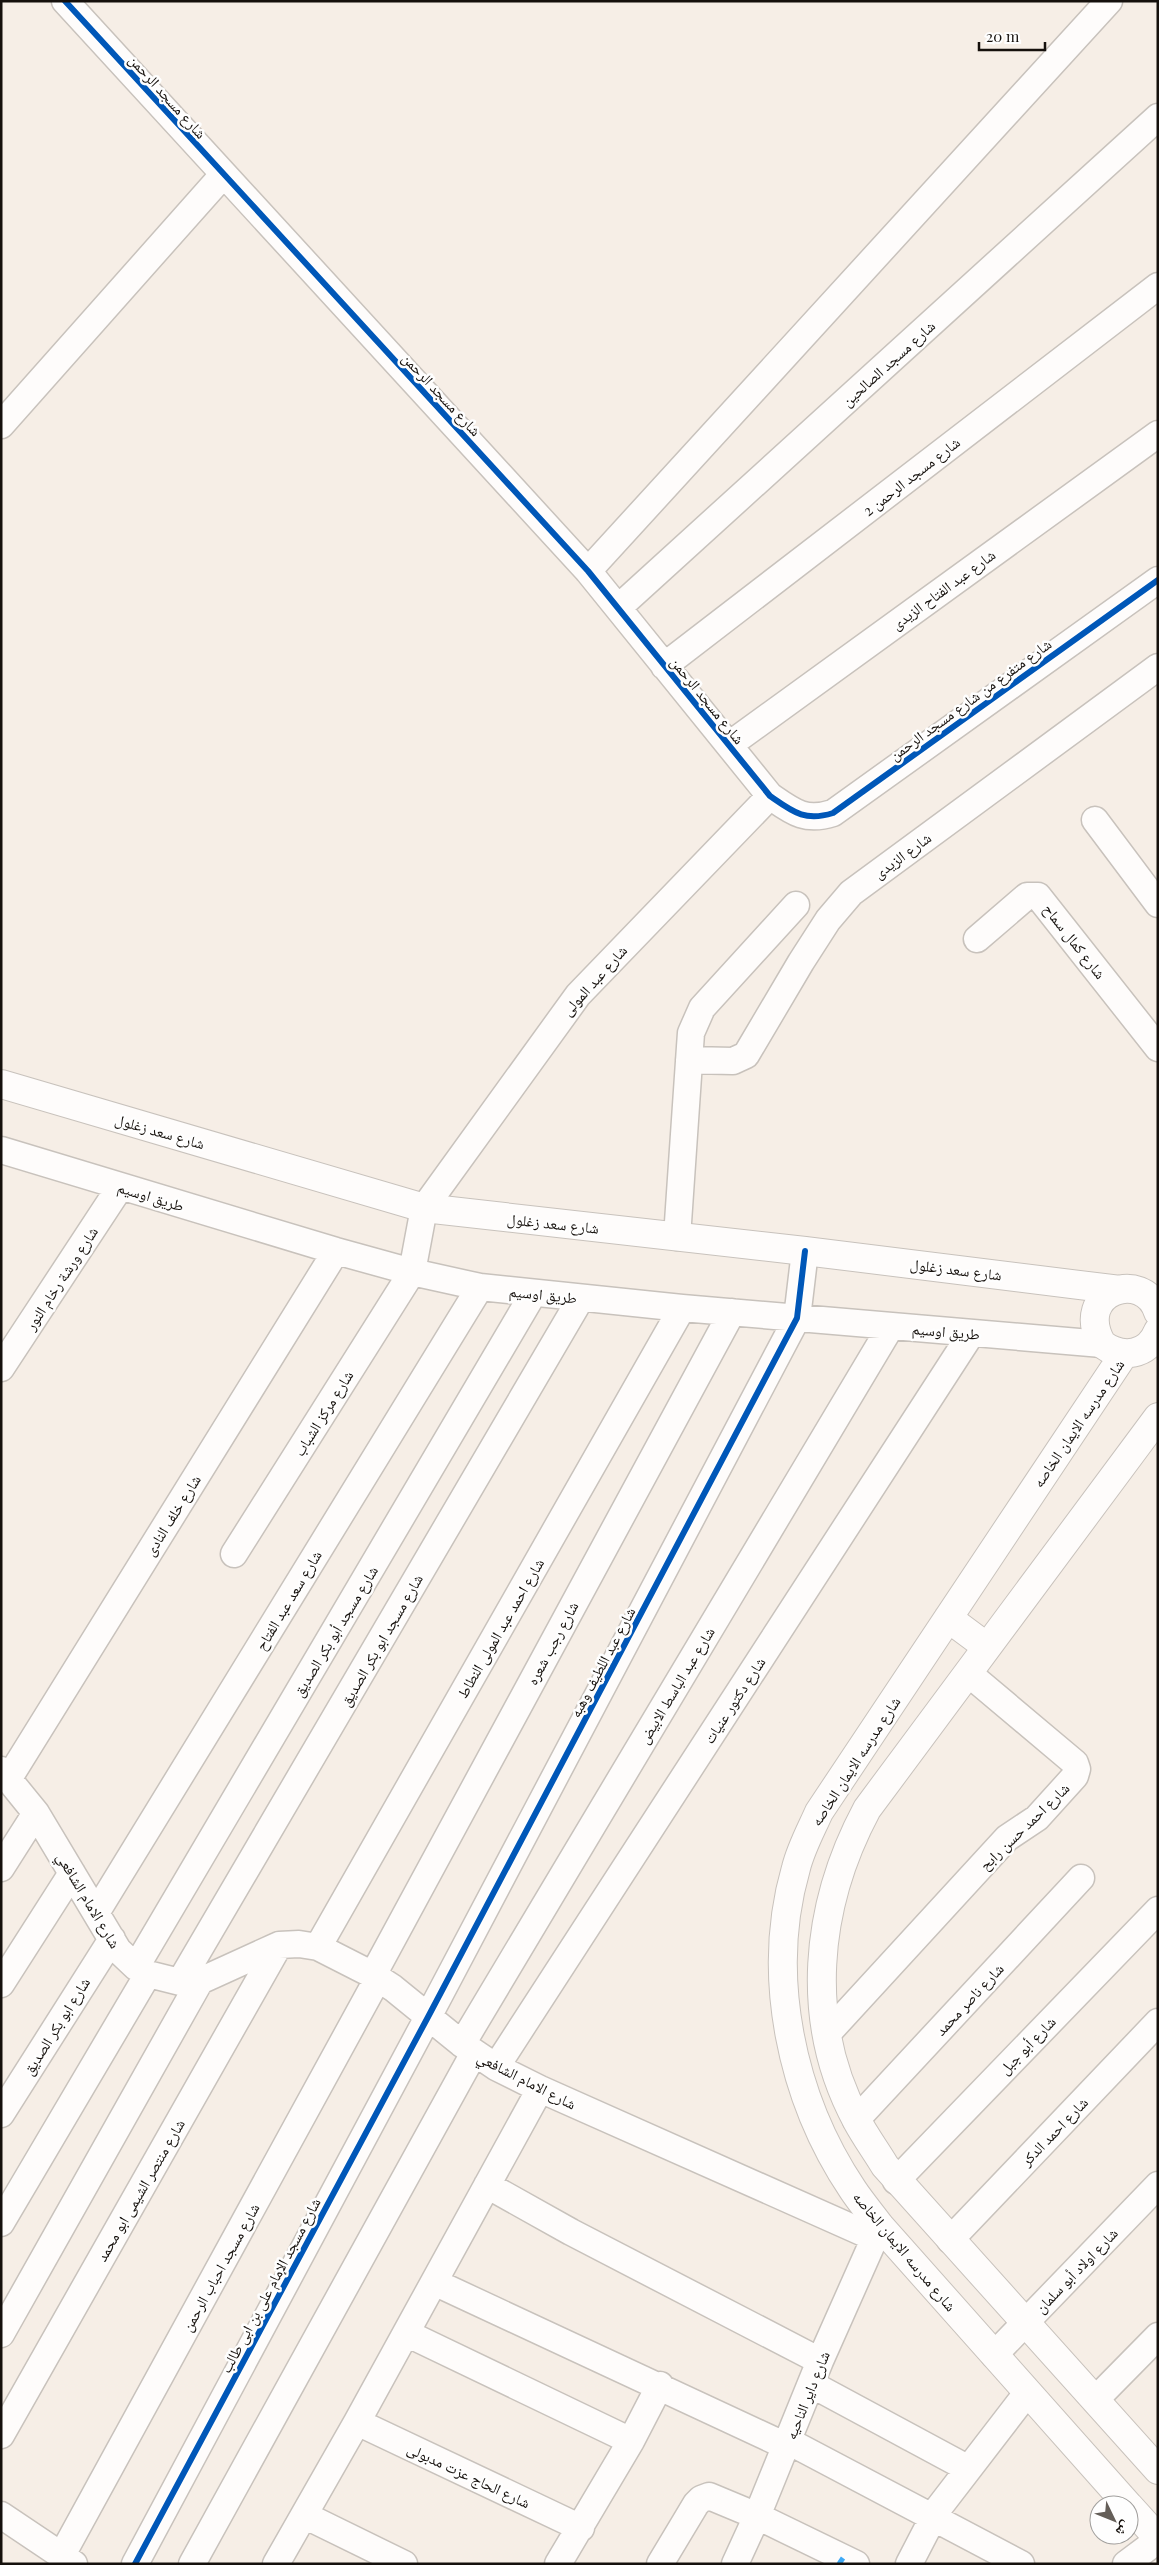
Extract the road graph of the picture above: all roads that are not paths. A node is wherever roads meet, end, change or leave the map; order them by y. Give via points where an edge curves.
1 (64, 1) edge
2 (1109, 1) edge
3 (1158, 117) edge
4 (223, 175) junction
5 (1158, 286) edge
6 (1, 425) edge
7 (1158, 434) edge
8 (588, 571) junction
9 (1158, 580) edge
10 (618, 608) junction
11 (664, 666) junction
12 (1158, 667) edge
13 (729, 745) junction
14 (781, 803) junction
15 (1095, 820) dead end
16 (1158, 904) edge
17 (796, 905) dead end
18 (977, 939) dead end
19 (1158, 1048) edge
20 (689, 1060) junction
21 (1, 1084) edge
22 (1, 1150) edge
23 (120, 1187) junction
24 (424, 1208) junction
25 (677, 1237) junction
26 (805, 1250) junction
27 (336, 1251) junction
28 (412, 1272) junction
29 (1138, 1285) edge
30 (480, 1287) junction
31 (533, 1294) junction
32 (581, 1298) junction
33 (682, 1308) junction
34 (732, 1312) junction
35 (1158, 1312) edge
36 (797, 1318) junction
37 (891, 1326) junction
38 (971, 1334) junction
39 (1155, 1343) edge
40 (1113, 1349) junction
41 (1, 1368) edge
42 (1158, 1417) edge
43 (234, 1554) dead end
44 (948, 1618) junction
45 (987, 1647) junction
46 (968, 1673) junction
47 (5, 1774) edge
48 (36, 1813) junction
49 (1, 1868) edge
50 (72, 1873) junction
51 (1081, 1878) dead end
52 (1158, 1910) edge
53 (96, 1913) junction
54 (112, 1939) junction
55 (279, 1945) junction
56 (318, 1947) junction
57 (142, 1971) junction
58 (376, 1976) junction
59 (190, 1981) junction
60 (1, 1984) edge
61 (428, 2017) junction
62 (1158, 2022) edge
63 (827, 2034) junction
64 (468, 2048) junction
65 (496, 2067) junction
66 (540, 2089) junction
67 (1, 2114) edge
68 (856, 2120) junction
69 (891, 2174) junction
70 (487, 2184) junction
71 (1158, 2185) edge
72 (853, 2190) junction
73 (1, 2223) edge
74 (878, 2232) junction
75 (950, 2240) junction
76 (434, 2282) junction
77 (1025, 2323) junction
78 (1, 2334) edge
79 (406, 2334) junction
80 (1158, 2336) edge
81 (994, 2355) junction
82 (815, 2373) junction
83 (660, 2385) junction
84 (1027, 2392) junction
85 (1095, 2400) junction
86 (357, 2422) junction
87 (1, 2435) edge
88 (631, 2441) junction
89 (787, 2443) junction
90 (967, 2468) junction
91 (1158, 2470) edge
92 (1118, 2495) edge
93 (1, 2515) edge
94 (304, 2516) junction
95 (757, 2516) junction
96 (933, 2516) junction
97 (1139, 2518) edge
98 (581, 2528) junction
99 (1158, 2539) edge
100 (60, 2558) edge
101 (134, 2564) edge
102 (192, 2564) edge
103 (276, 2564) edge
104 (404, 2564) edge
105 (558, 2564) edge
106 (660, 2564) edge
107 (734, 2564) edge
108 (856, 2564) edge
109 (908, 2564) edge
110 (1021, 2564) edge
111 (1126, 2564) edge

1 - 4 street, شارع مسجد الرحمن
2 - 8 street
3 - 10 street, شارع مسجد الصالحين
4 - 6 street
4 - 8 street, شارع مسجد الرحمن
5 - 11 street, شارع مسجد الرحمن 2
7 - 13 street, شارع عبد الفتاح الزيدى
8 - 10 street, شارع مسجد الرحمن
9 - 14 street, شارع متفرع من شارع مسجد الرحمن via 833,813 819,818 804,817
10 - 11 street, شارع مسجد الرحمن
11 - 13 street, شارع مسجد الرحمن
12 - 20 street, شارع الزيدى via 850,893 800,962 746,1055 733,1061
13 - 14 street, شارع مسجد الرحمن
14 - 24 street, شارع عبد المولى via 578,995
15 - 16 street
17 - 20 street via 702,1008 691,1033
18 - 19 street, شارع كمال سماح via 1027,896 1038,896
20 - 25 street
21 - 24 street, شارع سعد زغلول
22 - 23 street, طريق اوسيم
23 - 27 street, طريق اوسيم
23 - 41 street, شارع ورشة رخام النور
24 - 25 street, شارع سعد زغلول
24 - 28 street
25 - 26 street, شارع سعد زغلول
26 - 29 street, شارع سعد زغلول
26 - 36 street
27 - 28 street, طريق اوسيم
27 - 47 street, شارع خلف النادى
28 - 30 street, طريق اوسيم
28 - 43 street, شارع مركز الشباب
29 - 35 street
29 - 40 street via 1104,1298 1095,1314 1096,1333
30 - 31 street, طريق اوسيم
30 - 53 street, شارع سعد عبد الفتاح
31 - 32 street, طريق اوسيم
31 - 57 street, شارع مسجد أبو بكر الصديق
32 - 33 street, طريق اوسيم
32 - 59 street, شارع مسجد ابو بكر الصديق
33 - 34 street, طريق اوسيم
33 - 56 street, شارع احمد عبد المولى النطاط
34 - 36 street, طريق اوسيم
34 - 58 street, شارع رجب شعره
36 - 37 street, طريق اوسيم
36 - 61 street, شارع عبد اللطيف وهبه
37 - 38 street, طريق اوسيم
37 - 64 street, شارع عبد الباسط الابيض
38 - 40 street, طريق اوسيم
38 - 65 street, شارع دكتور عنيات
39 - 40 street via 1142,1351
40 - 44 street, شارع مدرسه الايمان الخاصه
42 - 45 street
44 - 45 street
44 - 72 street, شارع مدرسه الايمان الخاصه via 819,1812 796,1868 788,1903 783,1978 791,2042 813,2116
45 - 46 street
46 - 63 street via 867,1809 842,1862 824,1934 823,2001
46 - 63 street, شارع احمد حسن رابح via 1075,1763 1075,1776 1037,1818 1007,1838
47 - 48 street, شارع الامام الشافعي
48 - 49 street
48 - 50 street, شارع الامام الشافعي
50 - 53 street, شارع الامام الشافعي
50 - 60 street
51 - 68 street, شارع ناصر محمد
52 - 69 street, شارع أبو جبل
53 - 54 street, شارع الامام الشافعي
54 - 57 street, شارع الامام الشافعي via 118,1950
54 - 67 street, شارع ابو بكر الصديق
55 - 56 street, شارع الامام الشافعي
55 - 59 street, شارع الامام الشافعي
55 - 87 street, شارع منتصر الشيمى ابو محمد
56 - 58 street, شارع الامام الشافعي
57 - 59 street
57 - 73 street, شارع مسجد أبو بكر الصديق
58 - 61 street, شارع الامام الشافعي
58 - 100 street, شارع مسجد احباب الرحمن
59 - 78 street, شارع مسجد ابو بكر الصديق
61 - 64 street, شارع الامام الشافعي
61 - 101 street, شارع مسجد الإمام على بن ابى طالب
62 - 75 street, شارع احمد الدكر
63 - 68 street via 838,2078
64 - 65 street, شارع الامام الشافعي
64 - 102 street, شارع عبد الباسط الابيض
65 - 66 street, شارع الامام الشافعي
66 - 70 street
66 - 74 street, شارع الامام الشافعي
68 - 69 street
69 - 72 street
69 - 75 street
70 - 76 street
70 - 82 street
71 - 77 street, شارع اولاد أبو سلمان
72 - 74 street, شارع مدرسه الايمان الخاصه
74 - 81 street, شارع مدرسه الايمان الخاصه
74 - 82 street, شارع داير الناحيه
75 - 77 street
76 - 79 street
76 - 83 street
77 - 81 street, شارع اولاد أبو سلمان
77 - 85 street
79 - 86 street
79 - 88 street
80 - 85 street
81 - 84 street, شارع مدرسه الايمان الخاصه
82 - 89 street, شارع داير الناحيه
82 - 90 street
83 - 88 street
83 - 89 street
84 - 90 street
84 - 92 street, شارع مدرسه الايمان الخاصه
85 - 91 street
86 - 94 street
86 - 98 street, شارع الحاج عزت مدبولى
88 - 98 street
89 - 95 street, شارع داير الناحيه
89 - 96 street
90 - 96 street
93 - 100 street
94 - 103 street
94 - 104 street
95 - 106 street via 715,2497 704,2497 696,2504
95 - 107 street, شارع داير الناحيه
95 - 108 street
96 - 109 street
96 - 110 street
97 - 99 street, شارع مدرسه الايمان الخاصه
98 - 105 street
99 - 111 street

